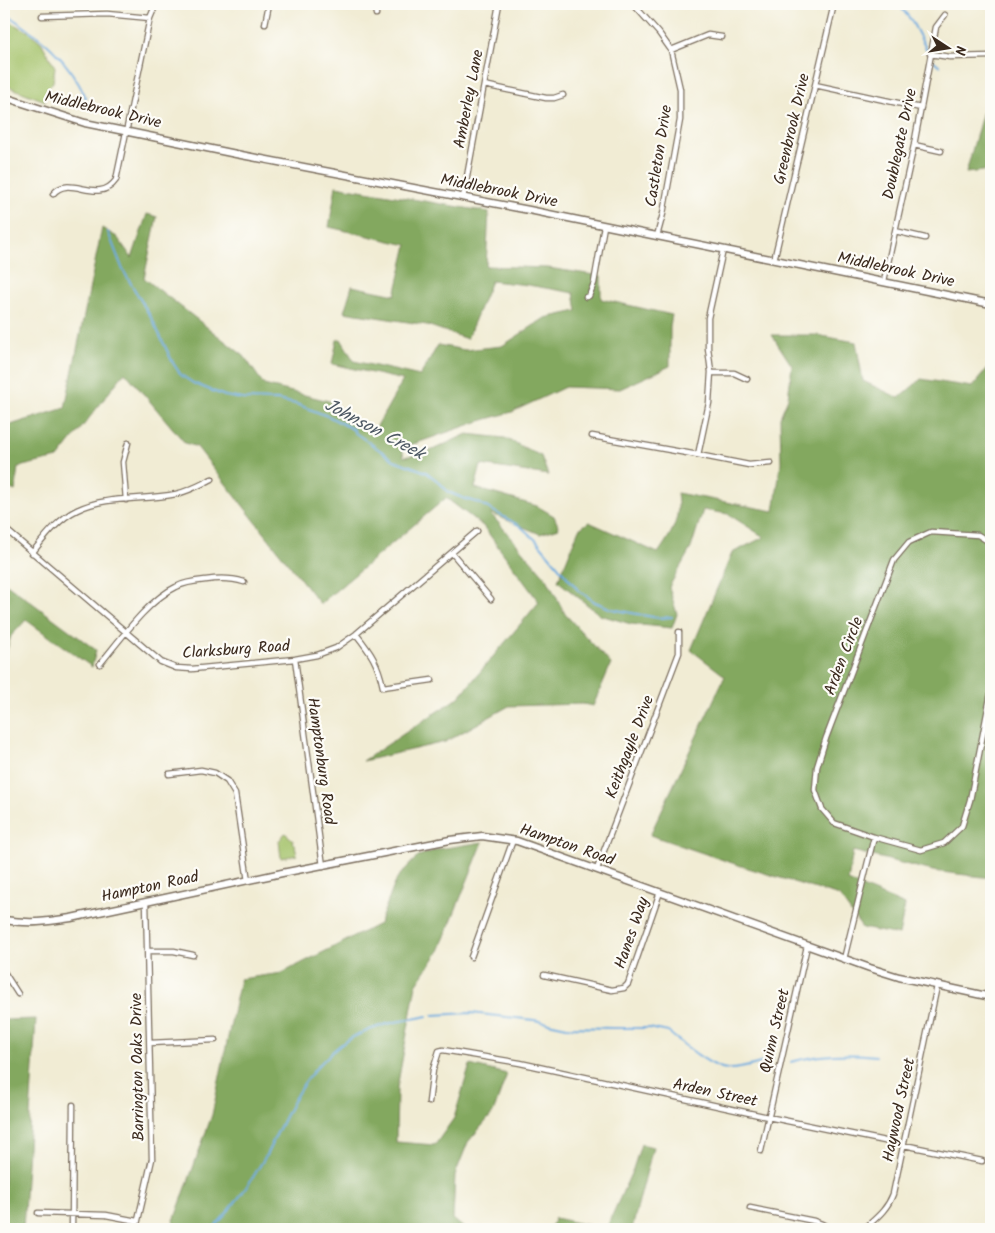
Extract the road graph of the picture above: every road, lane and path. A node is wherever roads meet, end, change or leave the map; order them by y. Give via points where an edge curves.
1 (156, 4) edge
2 (269, 4) edge
3 (374, 4) edge
4 (499, 4) edge
5 (633, 4) edge
6 (834, 4) edge
7 (376, 14) dead end
8 (945, 15) dead end
9 (42, 16) dead end
10 (150, 18) junction
11 (265, 24) dead end
12 (722, 37) dead end
13 (671, 50) junction
14 (930, 54) junction
15 (991, 56) edge
16 (484, 85) junction
17 (815, 85) junction
18 (563, 95) dead end
19 (4, 97) edge
20 (921, 108) junction
21 (127, 131) junction
22 (914, 146) junction
23 (941, 151) dead end
24 (53, 194) dead end
25 (463, 198) junction
26 (604, 226) junction
27 (895, 231) junction
28 (657, 236) junction
29 (925, 238) dead end
30 (723, 250) junction
31 (774, 260) junction
32 (884, 281) junction
33 (586, 297) dead end
34 (991, 304) edge
35 (711, 373) junction
36 (747, 379) dead end
37 (592, 436) dead end
38 (128, 443) dead end
39 (698, 455) junction
40 (771, 464) dead end
41 (212, 479) dead end
42 (126, 500) junction
43 (4, 528) edge
44 (476, 531) dead end
45 (991, 543) edge
46 (32, 553) junction
47 (452, 553) junction
48 (244, 582) dead end
49 (491, 599) dead end
50 (679, 632) dead end
51 (127, 633) junction
52 (356, 634) junction
53 (295, 659) junction
54 (100, 664) dead end
55 (432, 680) dead end
56 (991, 693) edge
57 (169, 774) dead end
58 (874, 837) junction
59 (513, 840) junction
60 (323, 866) junction
61 (596, 869) junction
62 (248, 881) junction
63 (660, 892) junction
64 (146, 902) junction
65 (4, 920) edge
66 (807, 946) junction
67 (148, 951) junction
68 (193, 955) dead end
69 (471, 957) dead end
70 (844, 959) junction
71 (4, 972) edge
72 (544, 975) dead end
73 (937, 986) junction
74 (18, 994) dead end
75 (991, 997) edge
76 (215, 1040) dead end
77 (150, 1044) junction
78 (429, 1102) dead end
79 (73, 1105) dead end
80 (768, 1117) junction
81 (904, 1145) junction
82 (761, 1151) dead end
83 (982, 1161) dead end
84 (750, 1208) dead end
85 (38, 1212) dead end
86 (72, 1214) junction
87 (137, 1220) junction
88 (72, 1229) edge
89 (136, 1229) edge
90 (831, 1229) edge
91 (864, 1229) edge

1 - 10 street
2 - 11 street
3 - 7 street
4 - 16 street, Amberley Lane
5 - 13 street, Castleton Drive
6 - 17 street, Greenbrook Drive
8 - 14 street, Doublegate Drive via 936,27
9 - 10 street via 107,14
10 - 21 street
12 - 13 street via 708,35
13 - 28 street, Castleton Drive via 680,89 680,120
14 - 15 street
14 - 20 street, Doublegate Drive
16 - 18 street via 546,98
16 - 25 street, Amberley Lane
17 - 20 street
17 - 31 street, Greenbrook Drive
19 - 21 main road, Middlebrook Drive via 71,119
20 - 22 street, Doublegate Drive
21 - 24 street via 118,176 112,185 97,191 63,187
21 - 25 main road, Middlebrook Drive
22 - 23 street
22 - 27 street, Doublegate Drive
25 - 26 main road, Middlebrook Drive
26 - 28 main road, Middlebrook Drive
26 - 33 street via 594,283
27 - 29 street
27 - 32 street, Doublegate Drive
28 - 30 main road, Middlebrook Drive
30 - 31 main road, Middlebrook Drive
30 - 35 street via 708,318
31 - 32 main road, Middlebrook Drive
32 - 34 main road, Middlebrook Drive
35 - 36 street via 734,373
35 - 39 street via 709,403
37 - 39 street
38 - 42 street via 123,462
39 - 40 street via 748,466
41 - 42 street via 177,494
42 - 46 street via 77,510 63,518
43 - 46 street, Clarksburg Road
44 - 47 street, Clarksburg Road
45 - 58 street, Arden Circle via 978,535 931,532 909,542 894,560 826,738 817,767 815,790 822,810 834,823
46 - 51 street, Clarksburg Road
47 - 49 street
47 - 52 street, Clarksburg Road
48 - 51 street via 231,578 177,586 151,605
50 - 61 street, Keithgayle Drive via 679,653
51 - 53 street, Clarksburg Road via 161,662 176,668
51 - 54 street
52 - 53 street, Clarksburg Road via 336,648
52 - 55 street via 380,669 383,687
53 - 60 street, Hamptonburg Road
56 - 58 street, Arden Circle via 962,826 944,843 921,850
57 - 62 street via 201,770 215,773 227,781 235,794
58 - 70 street
59 - 60 main road, Hampton Road via 482,836 450,840
59 - 61 main road, Hampton Road
59 - 69 street
60 - 62 main road, Hampton Road
61 - 63 main road, Hampton Road
62 - 64 main road, Hampton Road
63 - 66 main road, Hampton Road
63 - 72 street, Hanes Way via 624,988 612,990
64 - 65 main road, Hampton Road via 46,922
64 - 67 street, Barrington Oaks Drive
66 - 70 main road, Hampton Road
66 - 80 street, Quinn Street
67 - 68 street
67 - 77 street, Barrington Oaks Drive
70 - 73 main road, Hampton Road
71 - 74 street
73 - 75 main road, Hampton Road
73 - 81 street, Haywood Street
76 - 77 street
77 - 87 street, Barrington Oaks Drive via 152,1159
78 - 80 street, Arden Street via 433,1070 439,1051 443,1050 520,1063
79 - 86 street
80 - 81 street, Arden Street
80 - 82 street, Quinn Street
81 - 83 street, Arden Street
81 - 91 street, Haywood Street via 890,1204
84 - 90 street via 814,1221
85 - 86 street
86 - 87 street
86 - 88 street
87 - 89 street, Barrington Oaks Drive

